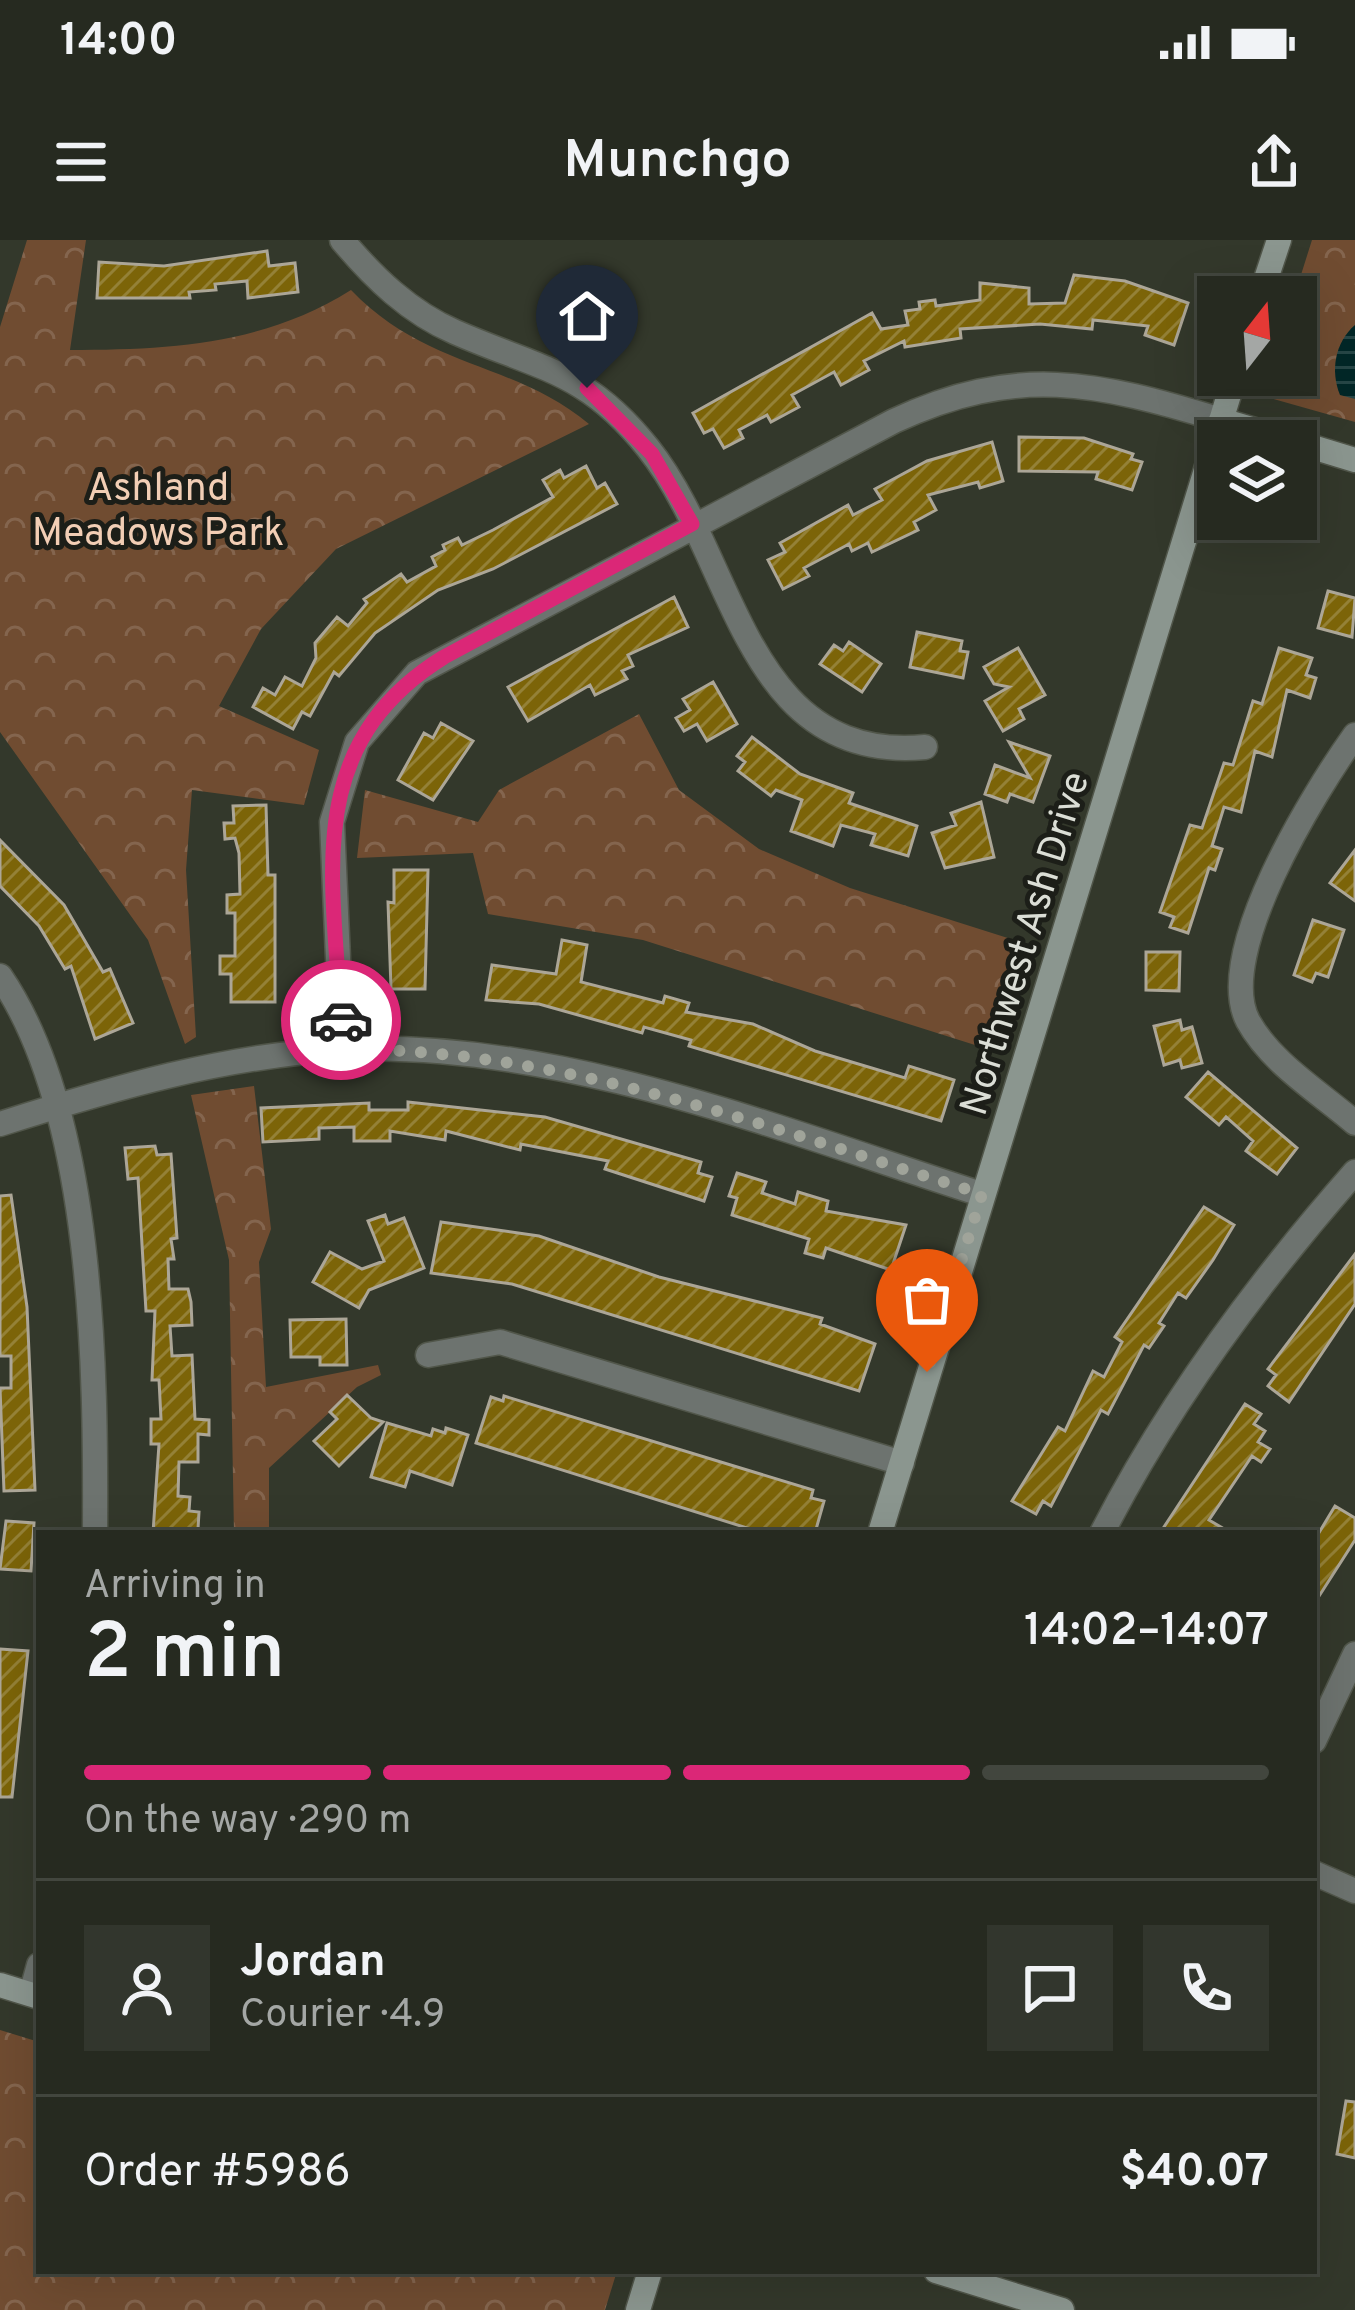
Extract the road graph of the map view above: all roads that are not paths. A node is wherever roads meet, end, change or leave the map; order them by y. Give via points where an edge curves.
1 (342, 240) edge
2 (1279, 240) edge
3 (1267, 276) edge
4 (1228, 396) edge
5 (1221, 420) joint
6 (1317, 449) edge
7 (1355, 460) edge
8 (1197, 498) edge
9 (692, 524) junction
10 (1355, 735) edge
11 (925, 747) dead end
12 (0, 976) edge
13 (342, 1049) junction
14 (54, 1106) junction
15 (1355, 1123) edge
16 (0, 1124) edge
17 (1355, 1172) edge
18 (982, 1194) junction
19 (428, 1355) dead end
20 (902, 1463) junction
21 (95, 1530) edge
22 (881, 1530) edge
23 (1104, 1530) edge
24 (1355, 1654) edge
25 (1317, 1735) edge
26 (1317, 1874) edge
27 (1355, 1891) edge
28 (0, 1985) edge
29 (35, 1995) edge
30 (649, 2274) edge
31 (946, 2274) edge
32 (638, 2310) edge
33 (1062, 2310) edge

1 - 9 street via 423,315 602,397 652,454
2 - 3 street
4 - 5 street, Northwest Ash Drive
5 - 9 street via 1086,386 1009,383 928,405
6 - 7 street
8 - 18 street, Northwest Ash Drive
9 - 11 street via 771,677 803,717 843,741
9 - 13 street via 417,674 366,728 332,821
10 - 15 street via 1279,867 1244,954 1240,994 1272,1053
12 - 14 street via 26,1020
13 - 14 street via 203,1065
13 - 18 street via 458,1054 586,1076
14 - 16 street
14 - 21 street via 89,1314
17 - 23 street via 1244,1312
18 - 20 street, Northwest Ash Drive
19 - 20 street via 500,1342
20 - 22 street, Northwest Ash Drive
24 - 25 street
26 - 27 street
28 - 29 street
30 - 32 street
31 - 33 street

